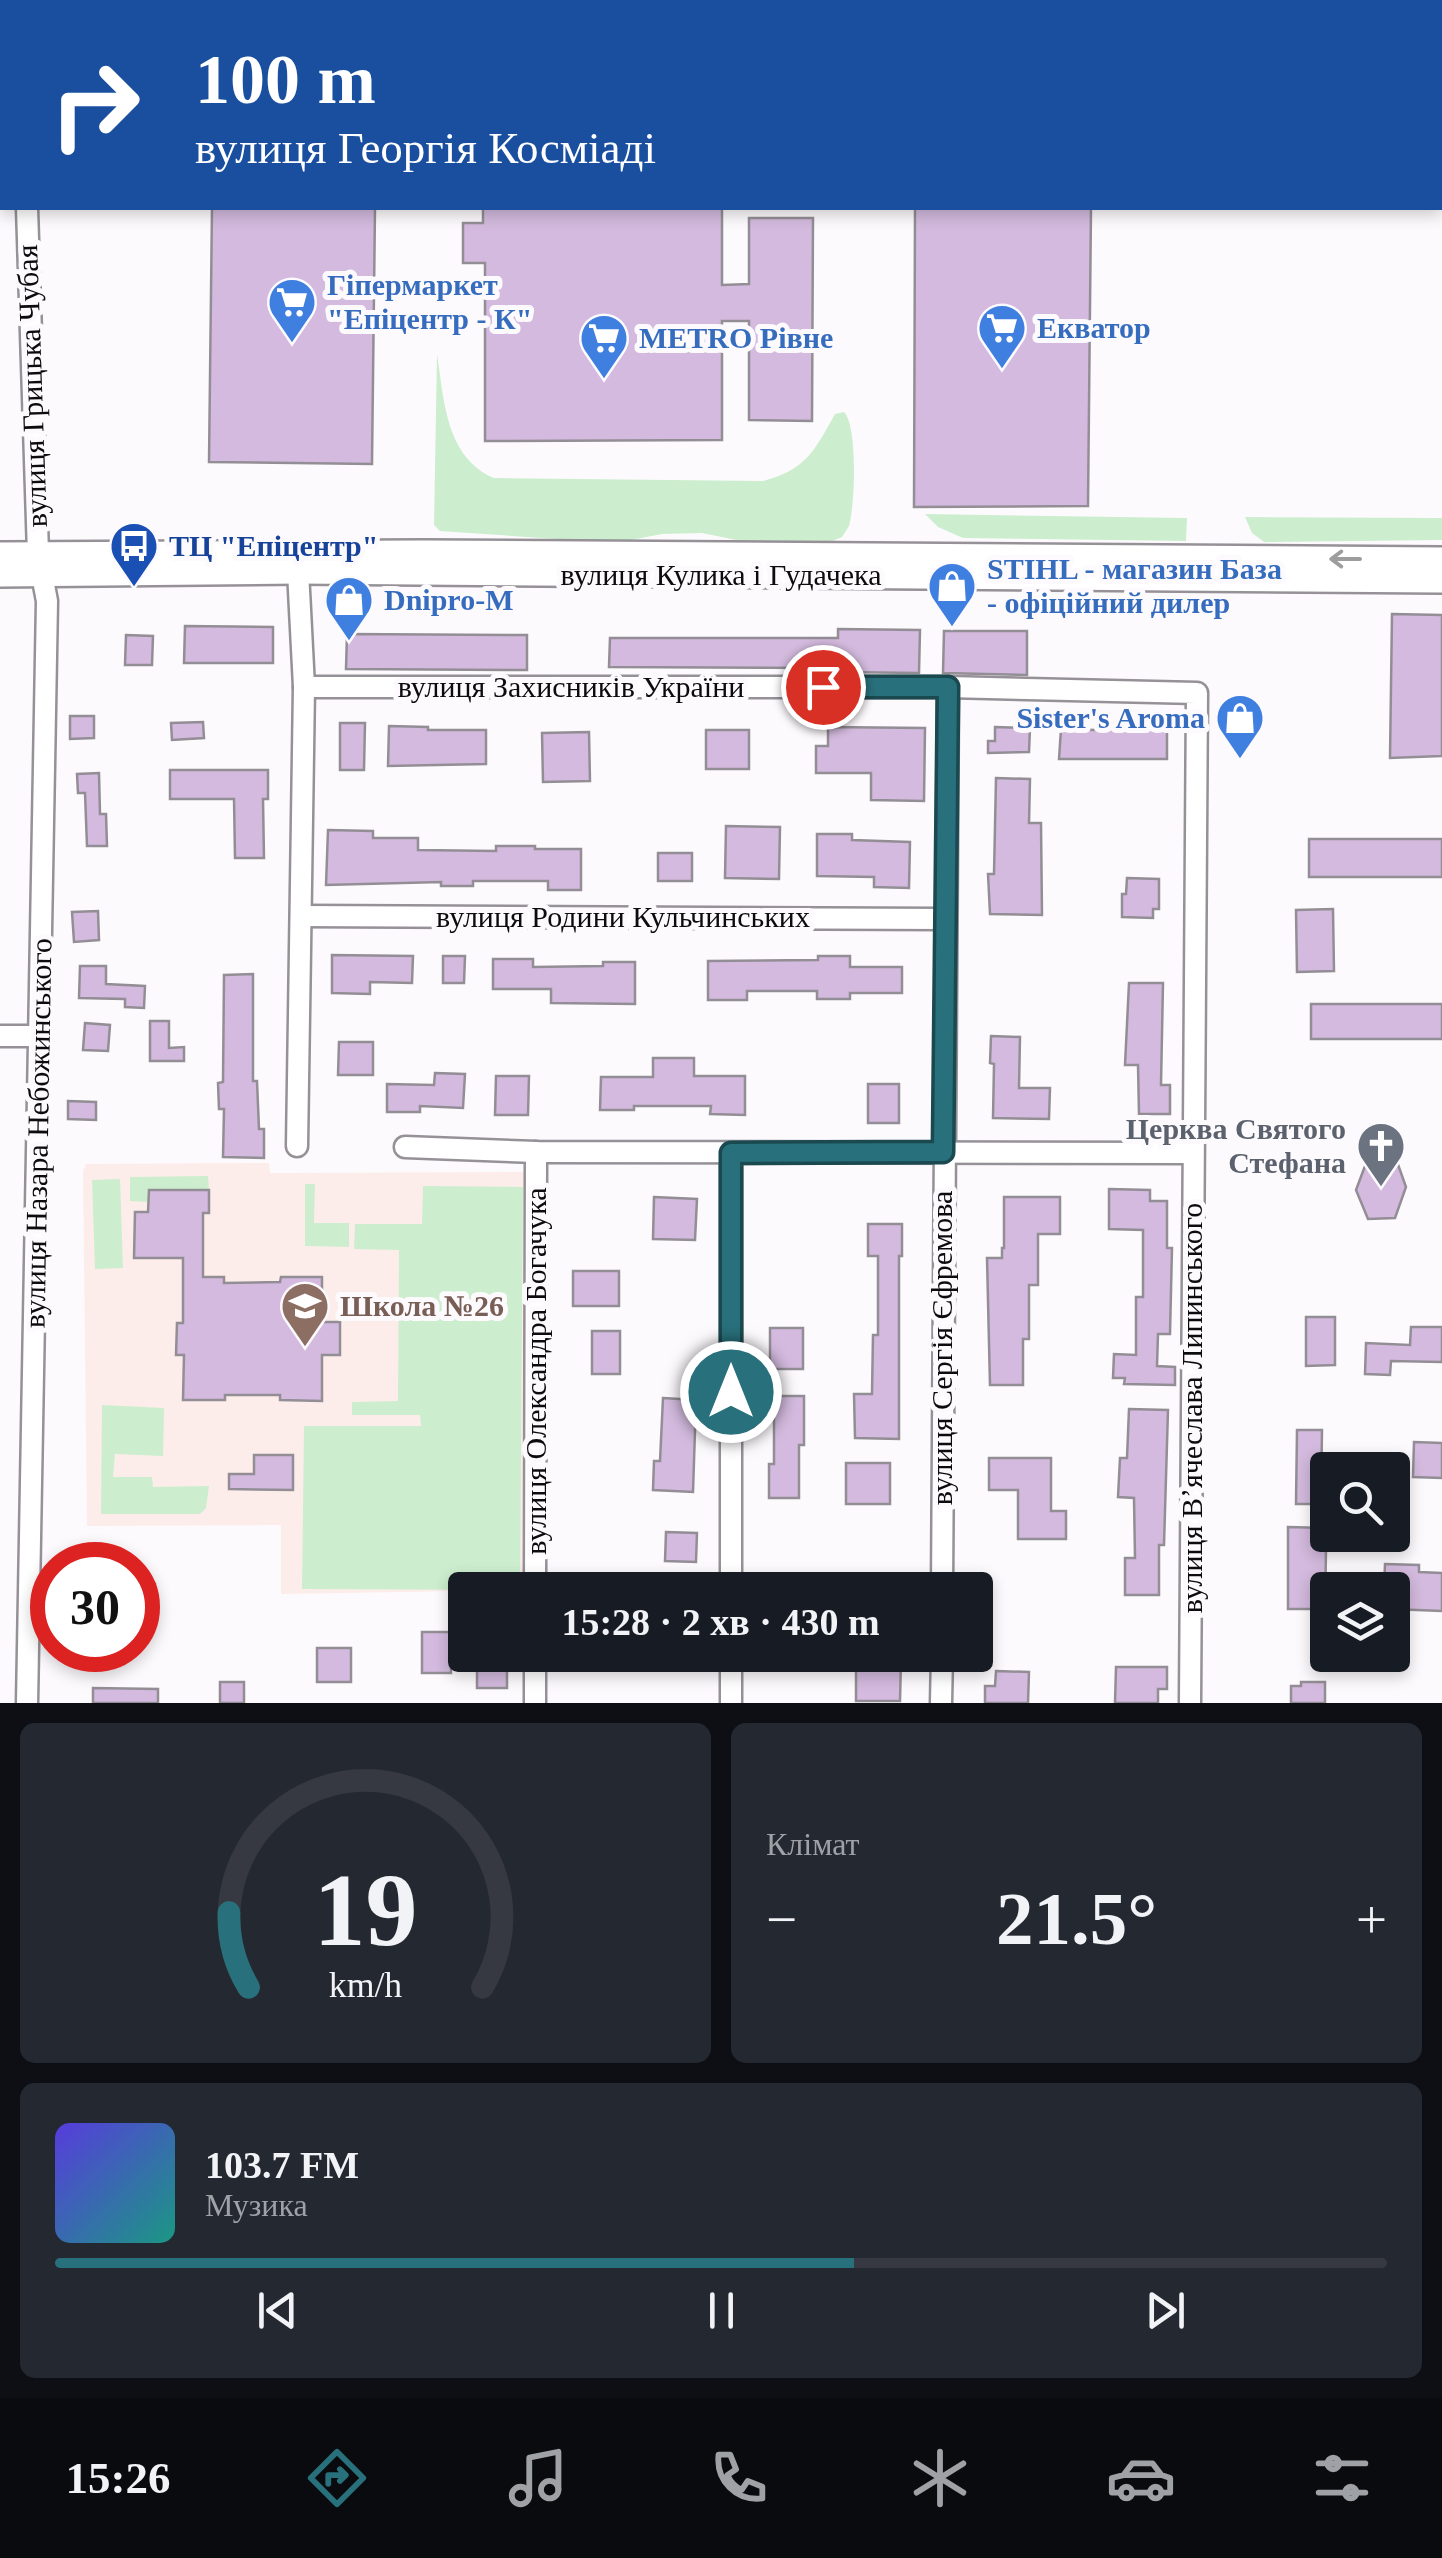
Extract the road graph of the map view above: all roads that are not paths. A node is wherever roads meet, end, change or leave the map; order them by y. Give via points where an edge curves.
1 (26, 210) edge
2 (0, 555) edge
3 (1442, 560) edge
4 (40, 564) junction
5 (298, 571) junction
6 (0, 574) edge
7 (1442, 580) edge
8 (304, 686) junction
9 (948, 687) junction
10 (1197, 692) joint
11 (301, 916) junction
12 (945, 918) junction
13 (0, 1036) edge
14 (39, 1036) junction
15 (297, 1146) dead end
16 (405, 1147) dead end
17 (536, 1152) junction
18 (943, 1152) junction
19 (731, 1153) junction
20 (1193, 1153) junction
21 (536, 1572) edge
22 (731, 1572) edge
23 (942, 1572) edge
24 (535, 1672) edge
25 (731, 1672) edge
26 (942, 1672) edge
27 (27, 1703) edge
28 (535, 1703) edge
29 (731, 1703) edge
30 (942, 1703) edge
31 (1190, 1703) edge

1 - 4 street, вулиця Грицька Чубая
2 - 4 main road, вулиця Кулика і Гудачека
3 -> 4 main road, вулиця Кулика і Гудачека
4 - 5 main road, вулиця Кулика і Гудачека
4 - 6 main road, вулиця Кулика і Гудачека
4 - 14 street, вулиця Назара Небожинського via 47,601
5 - 7 main road, вулиця Кулика і Гудачека
5 - 8 street
8 - 9 street, вулиця Захисників України
8 - 11 street
9 - 10 street, вулиця Захисників України
9 - 12 street, вулиця Сергія Єфремова
10 - 20 street, вулиця Вʼячеслава Липинського
11 - 12 street, вулиця Родини Кульчинських
11 - 15 street
12 - 18 street, вулиця Сергія Єфремова
13 - 14 street
14 - 27 street, вулиця Назара Небожинського
16 - 17 street
17 - 19 street
17 - 21 street, вулиця Олександра Богачука
18 - 19 street
18 - 20 street
18 - 23 street, вулиця Сергія Єфремова
19 - 22 street
20 - 31 street, вулиця Вʼячеслава Липинського
24 - 28 street
25 - 29 street
26 - 30 street

